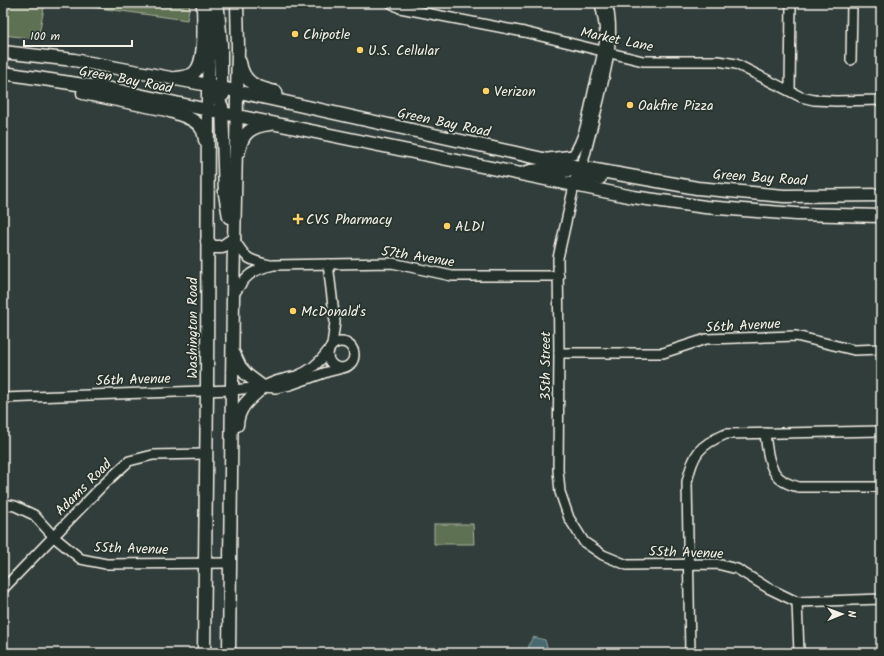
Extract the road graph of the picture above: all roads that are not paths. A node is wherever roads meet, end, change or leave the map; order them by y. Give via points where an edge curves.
1 (203, 3) edge
2 (211, 3) edge
3 (217, 3) edge
4 (237, 3) edge
5 (391, 3) edge
6 (600, 3) edge
7 (606, 3) edge
8 (791, 3) edge
9 (852, 3) edge
10 (238, 48) junction
11 (3, 52) edge
12 (606, 52) junction
13 (851, 60) dead end
14 (3, 73) edge
15 (42, 79) junction
16 (172, 79) junction
17 (208, 85) junction
18 (221, 88) junction
19 (236, 91) junction
20 (790, 91) junction
21 (881, 100) edge
22 (208, 110) junction
23 (222, 113) junction
24 (236, 116) junction
25 (356, 118) junction
26 (273, 123) junction
27 (207, 151) junction
28 (545, 158) junction
29 (579, 167) junction
30 (522, 174) junction
31 (619, 175) junction
32 (574, 186) junction
33 (881, 196) edge
34 (234, 210) junction
35 (881, 216) edge
36 (234, 239) junction
37 (207, 241) junction
38 (328, 264) junction
39 (274, 265) junction
40 (559, 276) junction
41 (233, 296) junction
42 (335, 322) junction
43 (347, 343) junction
44 (330, 348) junction
45 (881, 349) edge
46 (233, 352) junction
47 (559, 353) junction
48 (339, 369) junction
49 (263, 387) junction
50 (207, 390) junction
51 (232, 390) junction
52 (3, 398) edge
53 (881, 431) edge
54 (765, 433) junction
55 (205, 454) junction
56 (231, 465) junction
57 (881, 487) edge
58 (3, 504) edge
59 (54, 537) junction
60 (584, 542) joint
61 (230, 563) junction
62 (205, 564) junction
63 (688, 565) junction
64 (3, 589) edge
65 (881, 599) edge
66 (797, 602) junction
67 (204, 653) edge
68 (229, 653) edge
69 (690, 653) edge
70 (799, 653) edge

1 - 16 main road via 203,42 198,69 190,75
2 - 17 main road, Washington Road
3 - 18 main road via 221,44
4 - 10 main road
5 - 12 street, Market Lane via 400,8 524,32
6 - 12 street
7 - 12 street via 611,28
8 - 20 street
9 - 13 street
10 - 19 main road
10 - 25 main road via 243,75 255,86 328,104
11 - 16 main road, Green Bay Road via 74,60
12 - 20 street, Market Lane via 643,61 718,61 736,64
12 - 28 street via 579,147 573,155
12 - 29 street via 584,159
14 - 15 main road, Green Bay Road
15 - 22 main road, Green Bay Road via 111,89
15 - 27 main road via 76,92 176,114 201,128
16 - 17 main road, Green Bay Road
17 - 18 main road, Green Bay Road
17 - 22 main road, Washington Road
17 - 23 main road via 220,101
18 - 19 main road, Green Bay Road
18 - 24 main road via 228,109
19 - 24 main road
19 - 25 main road, Green Bay Road
20 - 21 street, Market Lane via 814,100
22 - 23 main road, Green Bay Road
22 - 27 main road, Washington Road
23 - 24 main road, Green Bay Road
23 - 36 main road via 225,194
24 - 26 main road, Green Bay Road
24 - 34 main road
25 - 28 main road, Green Bay Road
26 - 30 main road, Green Bay Road
26 - 34 main road via 251,129 243,138 239,150
27 - 37 main road, Washington Road
28 - 29 main road, Green Bay Road
29 - 30 main road via 567,172 537,170
29 - 31 main road, Green Bay Road
30 - 32 main road, Green Bay Road
31 - 32 main road via 604,178 581,177
31 - 33 main road, Green Bay Road via 697,188 784,196
32 - 35 main road, Green Bay Road via 704,208
32 - 40 street, 35th Street via 558,258
34 - 36 main road
36 - 37 main road via 222,247 213,247
36 - 39 street, 57th Avenue via 253,261
36 - 41 main road
37 - 50 main road, Washington Road
38 - 39 street, 57th Avenue
38 - 40 street, 57th Avenue via 392,263 452,276
38 - 42 street
39 - 41 street, 57th Avenue via 258,269 243,280
40 - 47 street, 35th Street
41 - 46 main road
42 - 43 street
42 - 44 street
43 - 44 street via 339,342
43 - 48 street via 353,349 354,357 351,365
44 - 48 street via 328,359
44 - 49 street, 56th Avenue via 320,362 305,371 270,382
45 - 47 street, 56th Avenue via 854,350 796,336 706,339 663,353
46 - 49 main road via 240,367
46 - 51 main road
47 - 60 street, 35th Street via 560,492 569,518
48 - 49 street, 56th Avenue via 290,385
49 - 51 street, 56th Avenue
49 - 56 main road via 245,403 238,416 236,445
50 - 51 street, 56th Avenue
50 - 52 street, 56th Avenue
50 - 55 main road, Washington Road
51 - 56 main road
53 - 54 street
54 - 57 street via 774,473 789,485
54 - 63 street via 726,434 711,440 700,449 690,465 687,482
55 - 59 street, Adams Road via 153,455 129,462 103,485
55 - 62 main road, Washington Road
56 - 61 main road
58 - 59 street, 55th Avenue via 16,506 34,515
59 - 62 street, 55th Avenue via 81,559 106,564
59 - 64 street, Adams Road
60 - 63 street, 55th Avenue via 603,556 627,565
61 - 62 street, 55th Avenue
61 - 68 main road
62 - 67 main road, Washington Road
63 - 66 street, 55th Avenue via 717,564 737,569
63 - 69 street
65 - 66 street, 55th Avenue
66 - 70 street

